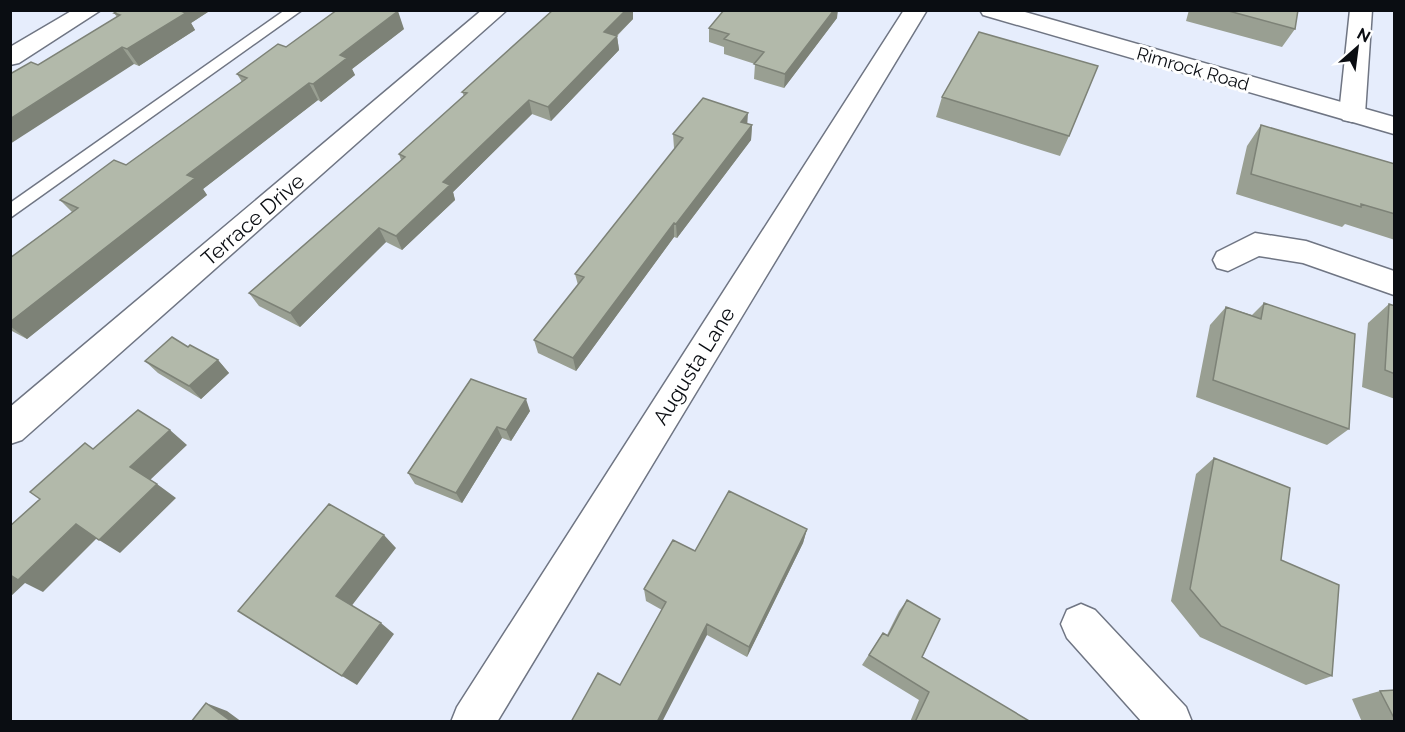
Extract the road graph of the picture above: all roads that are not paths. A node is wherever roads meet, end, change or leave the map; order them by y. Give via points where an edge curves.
1 (90, 10) edge
2 (295, 10) edge
3 (496, 10) edge
4 (916, 10) edge
5 (991, 10) edge
6 (1361, 10) edge
7 (10, 58) edge
8 (1352, 114) junction
9 (1395, 126) edge
10 (10, 212) edge
11 (1228, 260) dead end
12 (1395, 283) edge
13 (10, 429) edge
14 (1081, 624) dead end
15 (472, 722) edge
16 (1171, 722) edge

1 - 7 street
2 - 10 lane
3 - 13 street, Terrace Drive
4 - 15 street, Augusta Lane
5 - 8 street, Rimrock Road
6 - 8 street
8 - 9 street, Rimrock Road
11 - 12 street via 1255,244 1306,252
14 - 16 street

